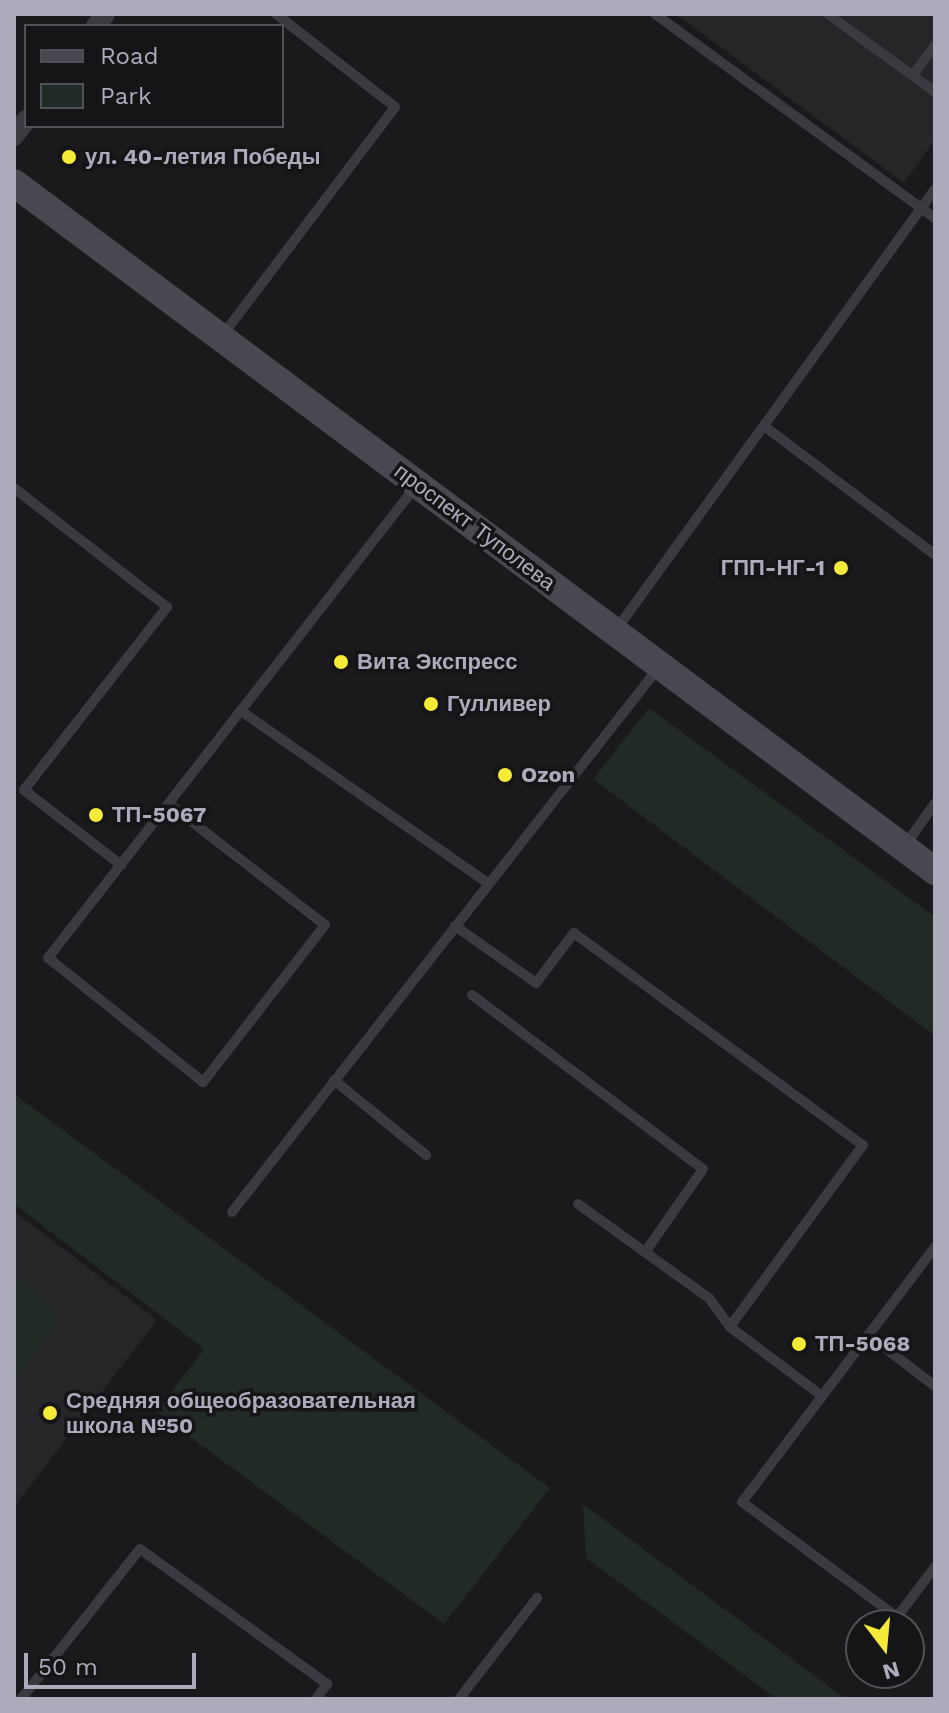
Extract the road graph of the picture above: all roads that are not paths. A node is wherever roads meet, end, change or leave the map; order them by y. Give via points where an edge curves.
1 (276, 14) edge
2 (655, 14) edge
3 (828, 14) edge
4 (935, 45) edge
5 (914, 74) junction
6 (935, 92) edge
7 (14, 183) edge
8 (935, 189) edge
9 (921, 208) junction
10 (935, 218) edge
11 (221, 337) junction
12 (764, 426) junction
13 (418, 484) junction
14 (14, 488) edge
15 (935, 555) edge
16 (615, 632) junction
17 (660, 665) junction
18 (241, 711) junction
19 (935, 803) edge
20 (169, 804) junction
21 (903, 847) junction
22 (121, 865) junction
23 (935, 871) edge
24 (488, 883) junction
25 (455, 926) junction
26 (472, 995) dead end
27 (334, 1080) junction
28 (426, 1155) dead end
29 (578, 1204) dead end
30 (232, 1212) dead end
31 (935, 1247) edge
32 (646, 1251) junction
33 (730, 1327) junction
34 (868, 1335) junction
35 (935, 1386) edge
36 (822, 1396) junction
37 (935, 1567) edge
38 (537, 1598) dead end
39 (21, 1699) edge
40 (316, 1699) edge
41 (459, 1699) edge

1 - 11 lane via 395,107
2 - 9 lane
3 - 5 lane
4 - 5 lane
5 - 6 lane
7 - 11 main road, проспект Туполева
8 - 9 lane
9 - 10 lane
9 - 12 lane
11 - 13 main road, проспект Туполева
12 - 15 lane
12 - 16 lane
13 - 16 main road, проспект Туполева
13 - 18 lane
14 - 22 lane via 167,607 24,790
16 - 17 main road, проспект Туполева
17 - 21 main road, проспект Туполева
17 - 24 lane
18 - 20 lane
18 - 24 lane
19 - 21 lane
20 - 22 lane
20 - 22 lane via 325,925 203,1082 48,958
21 - 23 main road, проспект Туполева
24 - 25 lane
25 - 27 lane
25 - 33 lane via 536,983 574,933 863,1145
26 - 32 lane via 703,1169
27 - 28 lane
27 - 30 lane
29 - 32 lane
31 - 34 lane
32 - 33 lane via 709,1298
33 - 36 lane
34 - 35 lane
34 - 36 lane
36 - 37 lane via 742,1502 897,1617
38 - 41 lane
39 - 40 lane via 140,1549 327,1684

